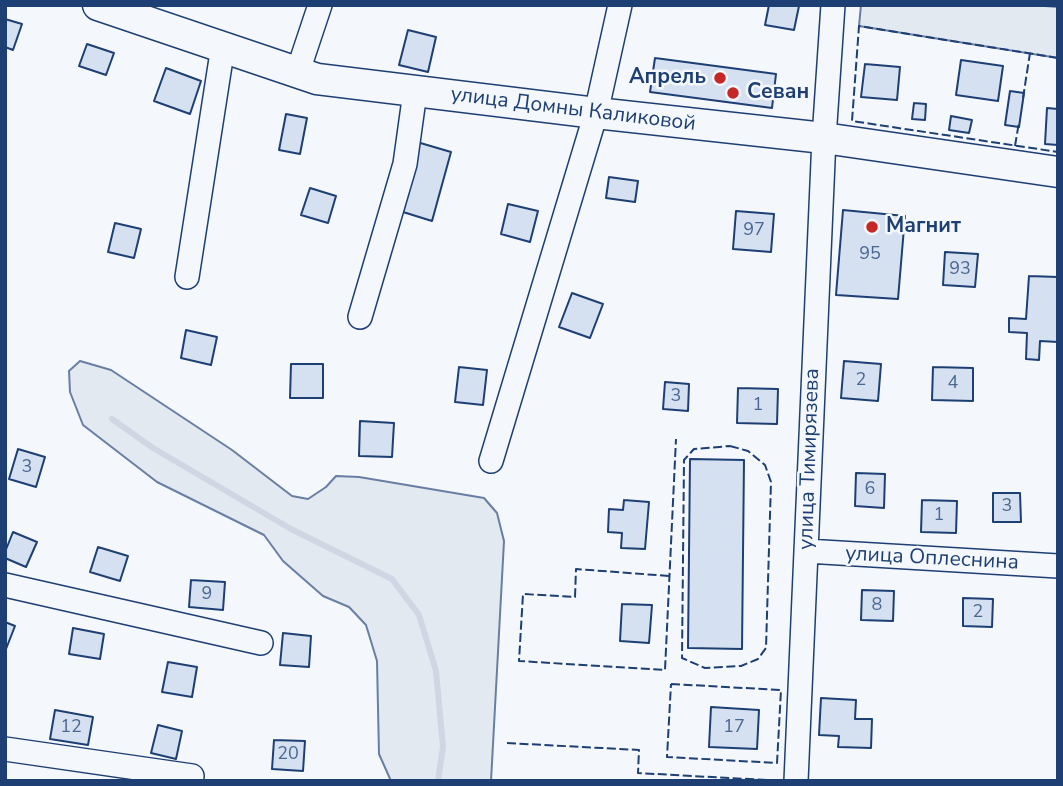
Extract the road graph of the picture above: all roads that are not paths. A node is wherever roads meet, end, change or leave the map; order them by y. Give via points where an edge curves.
1 (98, 5) edge
2 (320, 5) edge
3 (620, 5) edge
4 (833, 5) edge
5 (223, 46) junction
6 (298, 71) junction
7 (415, 92) junction
8 (596, 113) junction
9 (824, 138) junction
10 (1058, 172) edge
11 (187, 277) dead end
12 (360, 317) dead end
13 (491, 461) dead end
14 (806, 551) junction
15 (1058, 566) edge
16 (5, 585) edge
17 (261, 643) dead end
18 (5, 749) edge
19 (192, 776) dead end
20 (796, 781) edge

1 - 5 main road, улица Домны Каликовой
2 - 6 street
3 - 8 street
4 - 9 street, улица Тимирязева
5 - 6 main road, улица Домны Каликовой
5 - 11 street
6 - 7 main road, улица Домны Каликовой via 317,79
7 - 8 main road, улица Домны Каликовой
7 - 12 street via 405,164
8 - 9 main road, улица Домны Каликовой
8 - 13 street
9 - 10 main road, улица Домны Каликовой
9 - 14 street, улица Тимирязева
14 - 15 street, улица Оплеснина
14 - 20 street, улица Тимирязева
16 - 17 street
18 - 19 street

